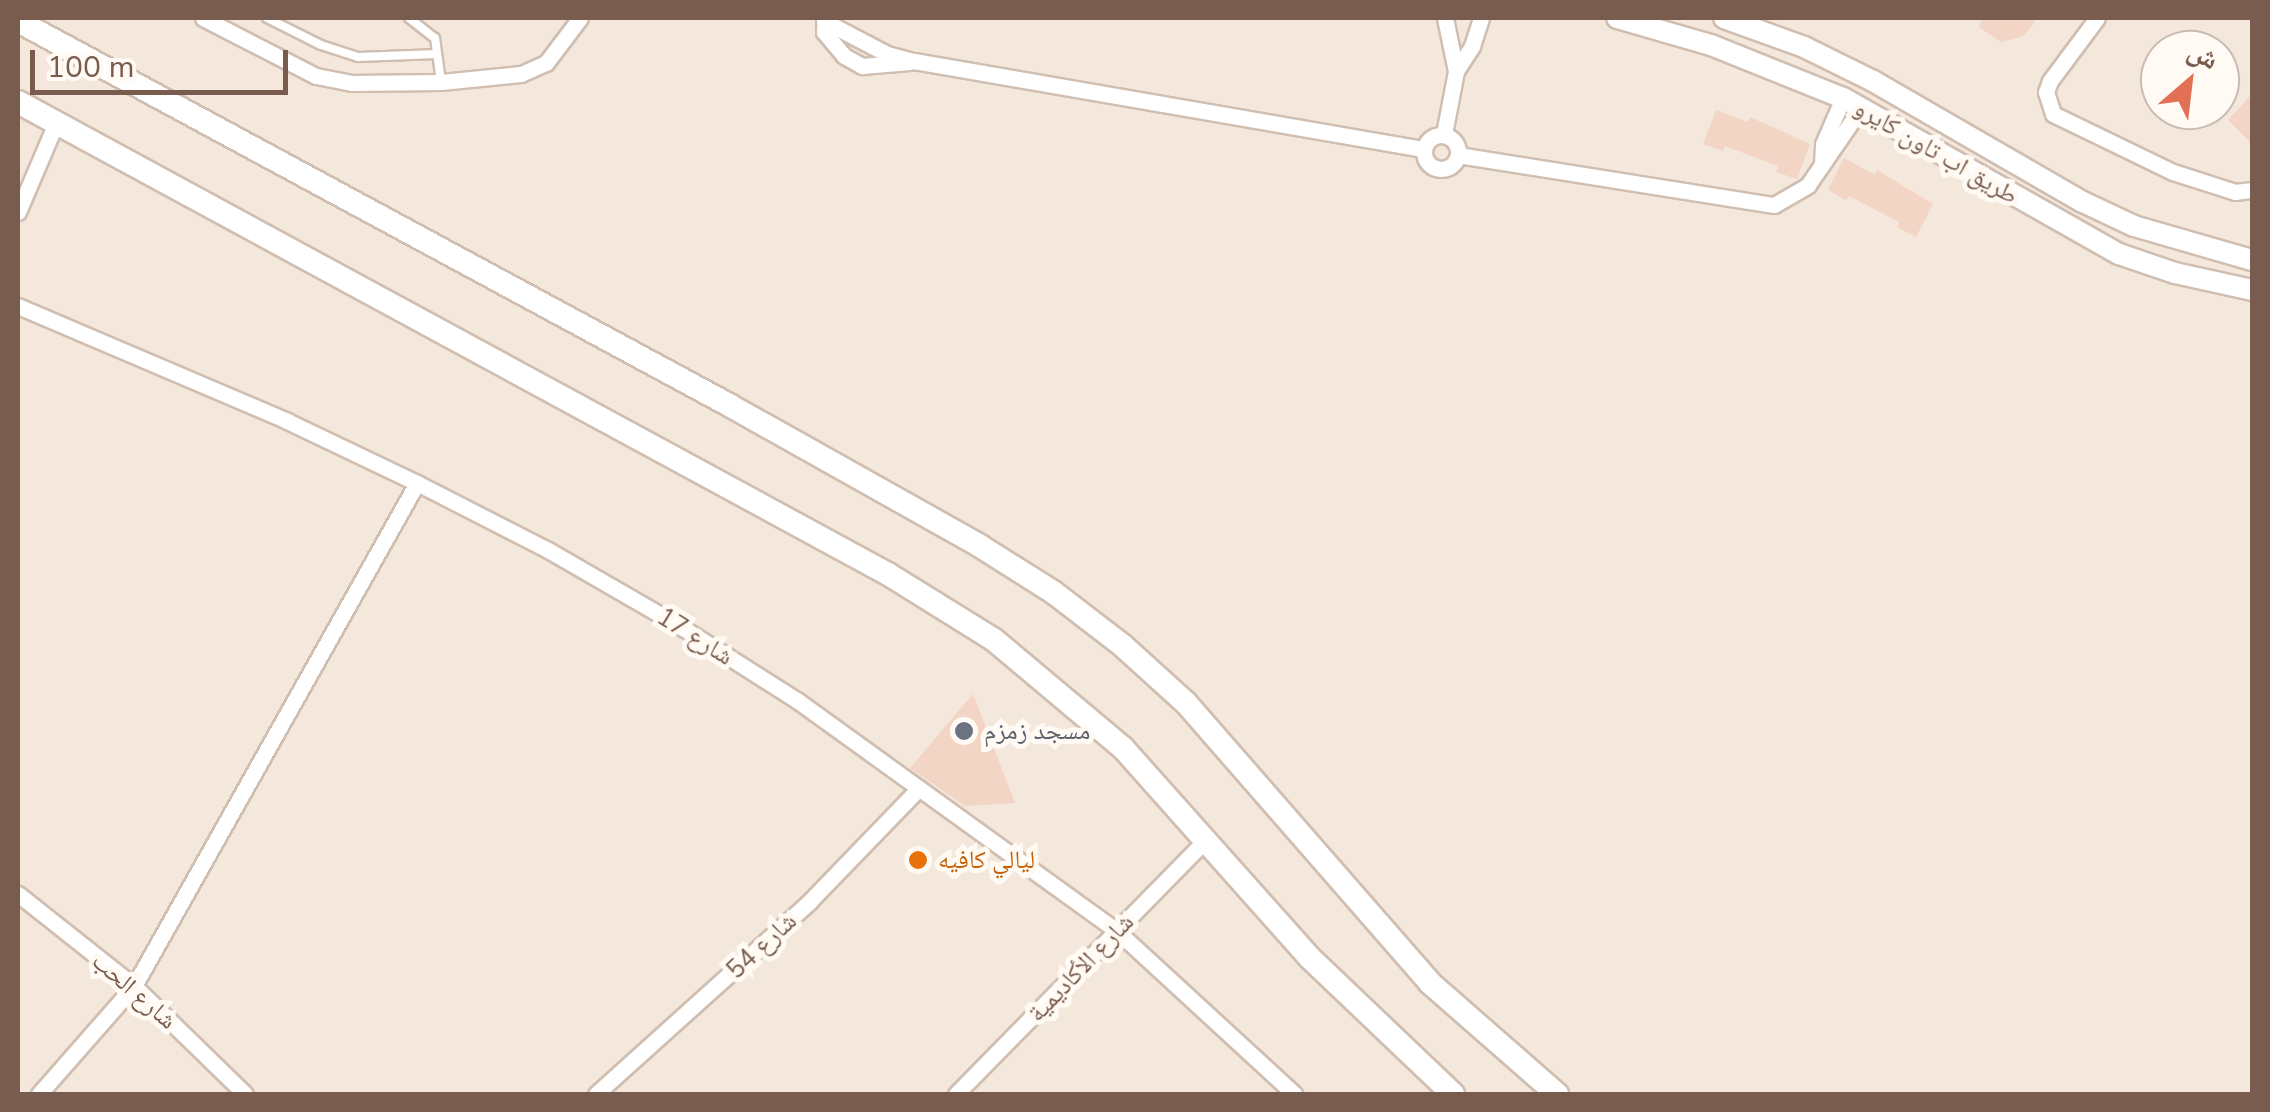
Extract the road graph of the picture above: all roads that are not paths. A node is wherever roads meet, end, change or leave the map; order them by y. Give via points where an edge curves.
1 (203, 18) edge
2 (267, 18) edge
3 (409, 18) edge
4 (580, 18) edge
5 (1445, 18) edge
6 (1482, 18) edge
7 (1617, 18) edge
8 (1724, 18) edge
9 (2097, 18) edge
10 (819, 19) edge
11 (18, 21) edge
12 (437, 54) junction
13 (914, 61) junction
14 (1456, 72) junction
15 (441, 82) junction
16 (18, 102) edge
17 (1852, 103) junction
18 (56, 123) junction
19 (1444, 134) junction
20 (1423, 149) junction
21 (1458, 155) junction
22 (2020, 164) junction
23 (2252, 190) edge
24 (2004, 191) junction
25 (18, 212) edge
26 (2252, 260) edge
27 (2175, 274) junction
28 (2252, 276) edge
29 (2252, 290) edge
30 (18, 306) edge
31 (418, 483) junction
32 (919, 788) junction
33 (1206, 840) junction
34 (18, 894) edge
35 (1117, 931) junction
36 (134, 986) junction
37 (39, 1094) edge
38 (245, 1094) edge
39 (596, 1094) edge
40 (956, 1094) edge
41 (1294, 1094) edge
42 (1453, 1094) edge
43 (1558, 1094) edge

1 - 15 street via 333,81
2 - 12 lane via 358,57
3 - 12 lane via 436,38
4 - 15 street via 546,63 521,74
5 - 14 street
6 - 14 street
7 - 17 street, طريق اب تاون كايرو via 1711,45
8 - 22 street, طريق اب تاون كايرو via 1874,81
9 - 23 street via 2050,82 2053,114 2173,172 2236,192
10 - 13 street
10 - 13 street via 833,45 862,66
11 - 43 main road via 729,405 1053,592 1186,703 1430,983
12 - 15 lane
13 - 20 street
14 - 19 street
16 - 18 main road
17 - 21 street via 1823,144 1822,164 1794,197 1774,205
17 - 24 street, طريق اب تاون كايرو
18 - 25 street
18 - 33 main road via 958,616 1092,719
19 - 20 street via 1430,137
19 - 21 street
20 - 21 street via 1426,162 1438,169
22 - 24 street
22 - 26 street, طريق اب تاون كايرو via 2134,226
24 - 27 street, طريق اب تاون كايرو via 2119,254
27 - 28 street
27 - 29 street, طريق اب تاون كايرو
30 - 31 street, شارع 17
31 - 32 street, شارع 17 via 683,628
31 - 36 street
32 - 35 street, شارع 17
32 - 39 street, شارع 54 via 809,902
33 - 35 street, شارع الأكاديمية
33 - 42 main road via 1344,994
34 - 36 street, شارع الحب
35 - 40 street, شارع الأكاديمية
35 - 41 street, شارع 17
36 - 37 street
36 - 38 street, شارع الحب

